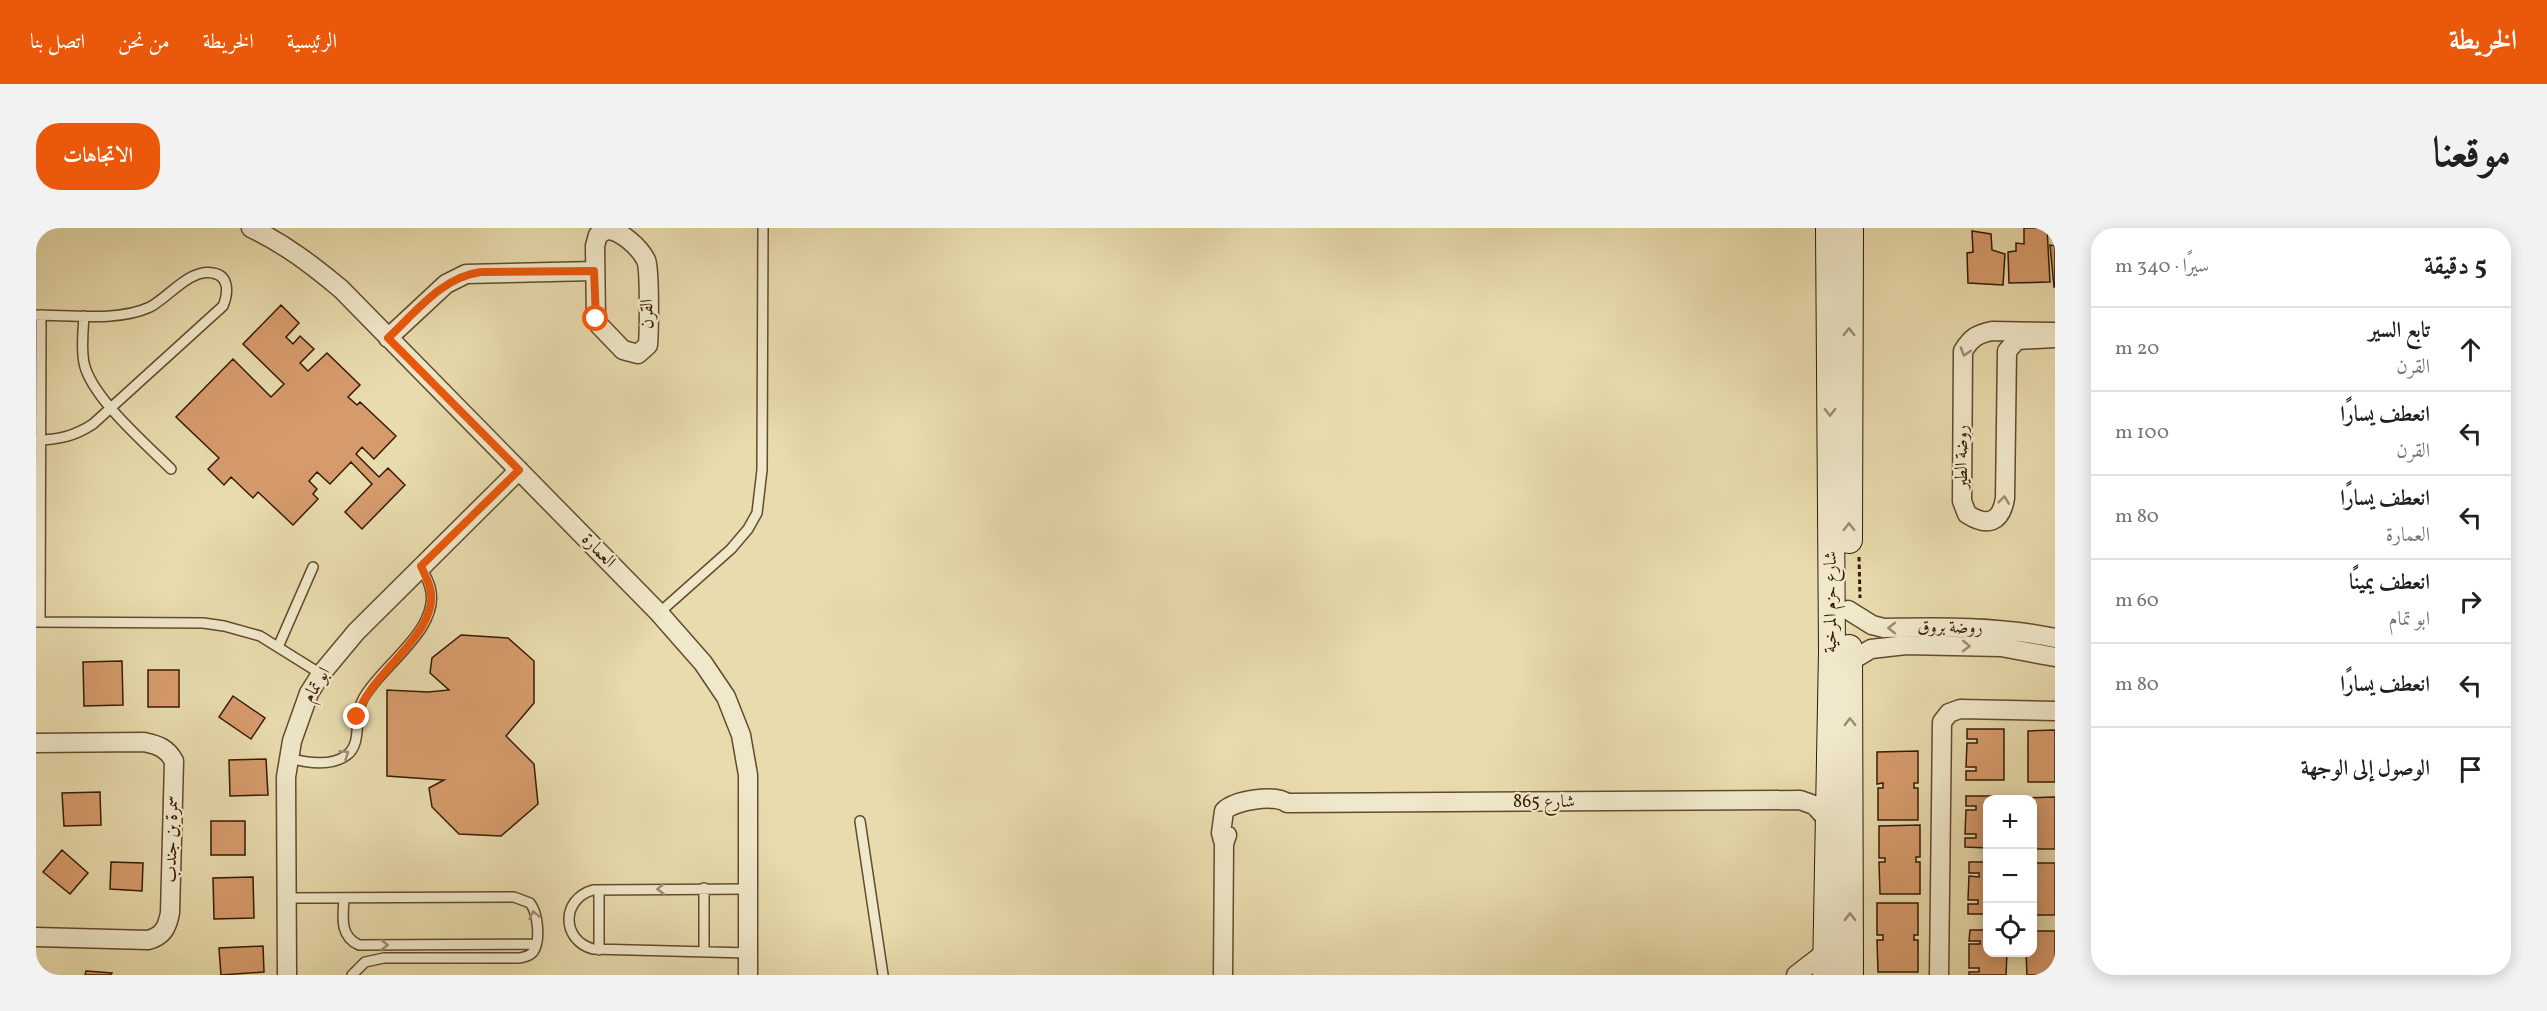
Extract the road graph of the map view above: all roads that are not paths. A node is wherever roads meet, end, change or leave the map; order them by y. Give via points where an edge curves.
1 (251, 228) edge
2 (763, 228) edge
3 (1829, 228) edge
4 (1850, 228) edge
5 (594, 271) junction
6 (39, 315) edge
7 (84, 316) junction
8 (2055, 332) edge
9 (1982, 333) junction
10 (388, 338) junction
11 (2055, 338) edge
12 (2007, 351) junction
13 (111, 408) junction
14 (38, 440) edge
15 (171, 469) dead end
16 (519, 470) junction
17 (421, 566) junction
18 (313, 567) dead end
19 (1856, 607) junction
20 (659, 613) junction
21 (38, 622) edge
22 (2055, 638) edge
23 (278, 647) junction
24 (2055, 657) edge
25 (1849, 662) junction
26 (321, 674) junction
27 (2055, 711) edge
28 (36, 743) edge
29 (289, 759) junction
30 (1829, 777) junction
31 (1800, 800) junction
32 (1827, 819) junction
33 (860, 821) dead end
34 (704, 888) junction
35 (749, 889) junction
36 (599, 890) junction
37 (287, 898) junction
38 (344, 898) junction
39 (36, 937) edge
40 (364, 945) junction
41 (535, 945) junction
42 (599, 950) junction
43 (704, 951) junction
44 (748, 953) junction
45 (365, 962) junction
46 (1826, 964) edge
47 (287, 975) edge
48 (352, 975) edge
49 (748, 975) edge
50 (883, 975) edge
51 (1223, 975) edge
52 (1796, 975) edge
53 (1850, 975) edge
54 (1939, 975) edge

1 - 10 street, العمارة via 307,260
2 - 20 lane via 762,470 757,513 731,549
3 -> 30 street, شارع حزم المرخية
19 -> 4 street, شارع حزم المرخية
5 - 5 street, القرن via 598,326 622,350 643,352 648,345 646,261 624,236 606,230 596,240
5 - 10 street via 466,274 446,284
6 - 7 lane
6 - 14 lane
7 - 13 lane via 84,363 91,381
7 - 13 lane via 129,313 149,307 200,273 215,273 225,281 228,293 223,306
8 - 9 street
9 - 12 street
9 -> 12 street, روضة الطير via 1974,336 1963,351 1962,501 1966,514 1976,520 1995,519 2003,511
10 - 16 street, العمارة
11 - 12 street via 2017,340
13 - 14 lane via 74,435
13 - 15 lane
14 - 21 lane
16 - 17 street, ابو تمام
16 - 20 street, العمارة
17 - 26 street, ابو تمام
29 -> 17 lane via 305,763 331,761 345,756 354,747 362,700 427,618 431,589
18 - 23 lane
22 -> 19 street, روضة بروق via 1978,628 1884,628 1872,625
19 - 25 street, شارع حزم المرخية
20 - 35 street, العمارة via 715,679 738,725 748,775
21 - 23 lane via 203,623 245,630
23 - 26 lane
25 -> 24 street, روضة بروق via 1871,649 1896,645 2001,647
53 -> 25 street, شارع حزم المرخية
26 - 29 street, ابو تمام via 300,714
27 - 54 street via 1960,709 1948,713 1942,722
28 - 39 street, سمرة بن جندب via 144,742 158,745 174,761 167,927 159,937 148,940
29 - 37 street, ابو تمام
30 - 31 street via 1814,793
30 - 32 street, شارع حزم المرخية
31 - 32 street via 1814,805
31 - 51 street, شارع 865 via 1287,803 1242,811 1231,821 1224,844
32 - 46 street, شارع حزم المرخية
33 - 50 lane
34 - 35 lane
34 -> 36 lane
34 - 43 lane
35 - 44 street, العمارة
36 - 42 lane
36 - 42 lane via 576,899 568,917 576,940
37 - 38 lane
37 - 47 street, ابو تمام
38 - 40 lane via 345,933
41 -> 38 lane via 536,913 531,903 520,897
40 -> 41 lane
40 - 45 lane
41 - 45 lane via 532,953 519,958 384,958
42 - 43 lane
43 - 44 lane
44 - 49 street, العمارة
45 - 48 lane
46 - 52 street

